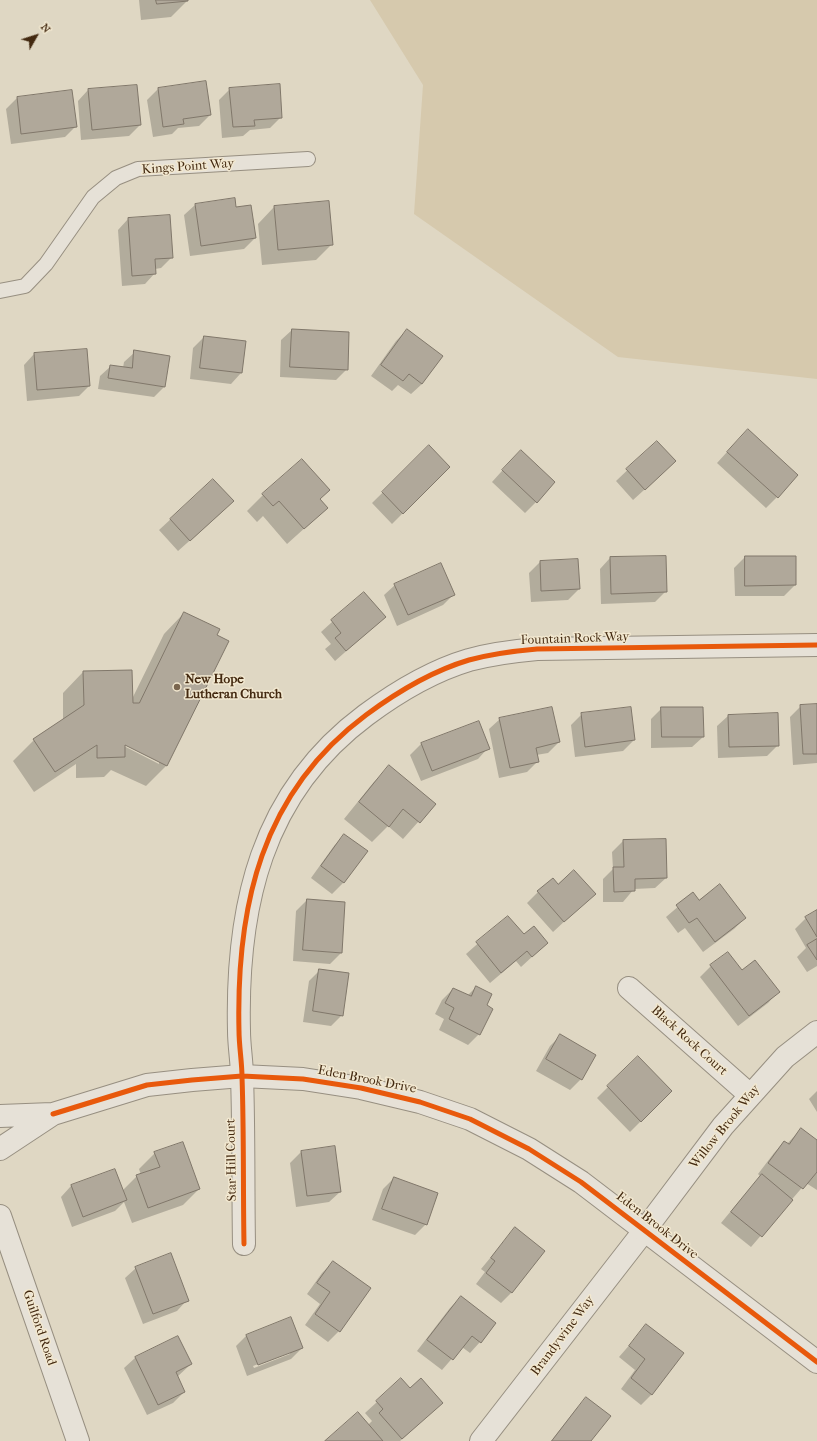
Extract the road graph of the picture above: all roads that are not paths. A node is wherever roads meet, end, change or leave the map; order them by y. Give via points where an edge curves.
1 (308, 159) dead end
2 (0, 291) edge
3 (817, 645) edge
4 (629, 988) dead end
5 (817, 1032) edge
6 (242, 1076) junction
7 (750, 1095) junction
8 (53, 1114) junction
9 (0, 1116) edge
10 (0, 1148) edge
11 (0, 1216) edge
12 (644, 1231) junction
13 (244, 1244) dead end
14 (817, 1362) edge
15 (78, 1441) edge
16 (481, 1441) edge

1 - 2 lane, Kings Point Way via 138,169 116,178 93,197 46,264 25,286
3 - 6 street, Fountain Rock Way via 536,649 497,654 468,661 430,676 390,697 347,729 319,757 292,791 273,826 257,865 247,907 241,952 239,1031
4 - 7 street, Black Rock Court
5 - 7 street, Willow Brook Way via 785,1057
6 - 8 street, Eden Brook Drive via 147,1085
6 - 12 street, Eden Brook Drive via 303,1079 361,1088 420,1102 470,1119 529,1149 581,1182
6 - 13 street, Star Hill Court
7 - 12 street, Willow Brook Way via 723,1126
8 - 9 street, Eden Brook Drive
8 - 10 street, Eden Brook Drive
11 - 15 street, Guilford Road
12 - 14 street, Eden Brook Drive
12 - 16 street, Brandywine Way

